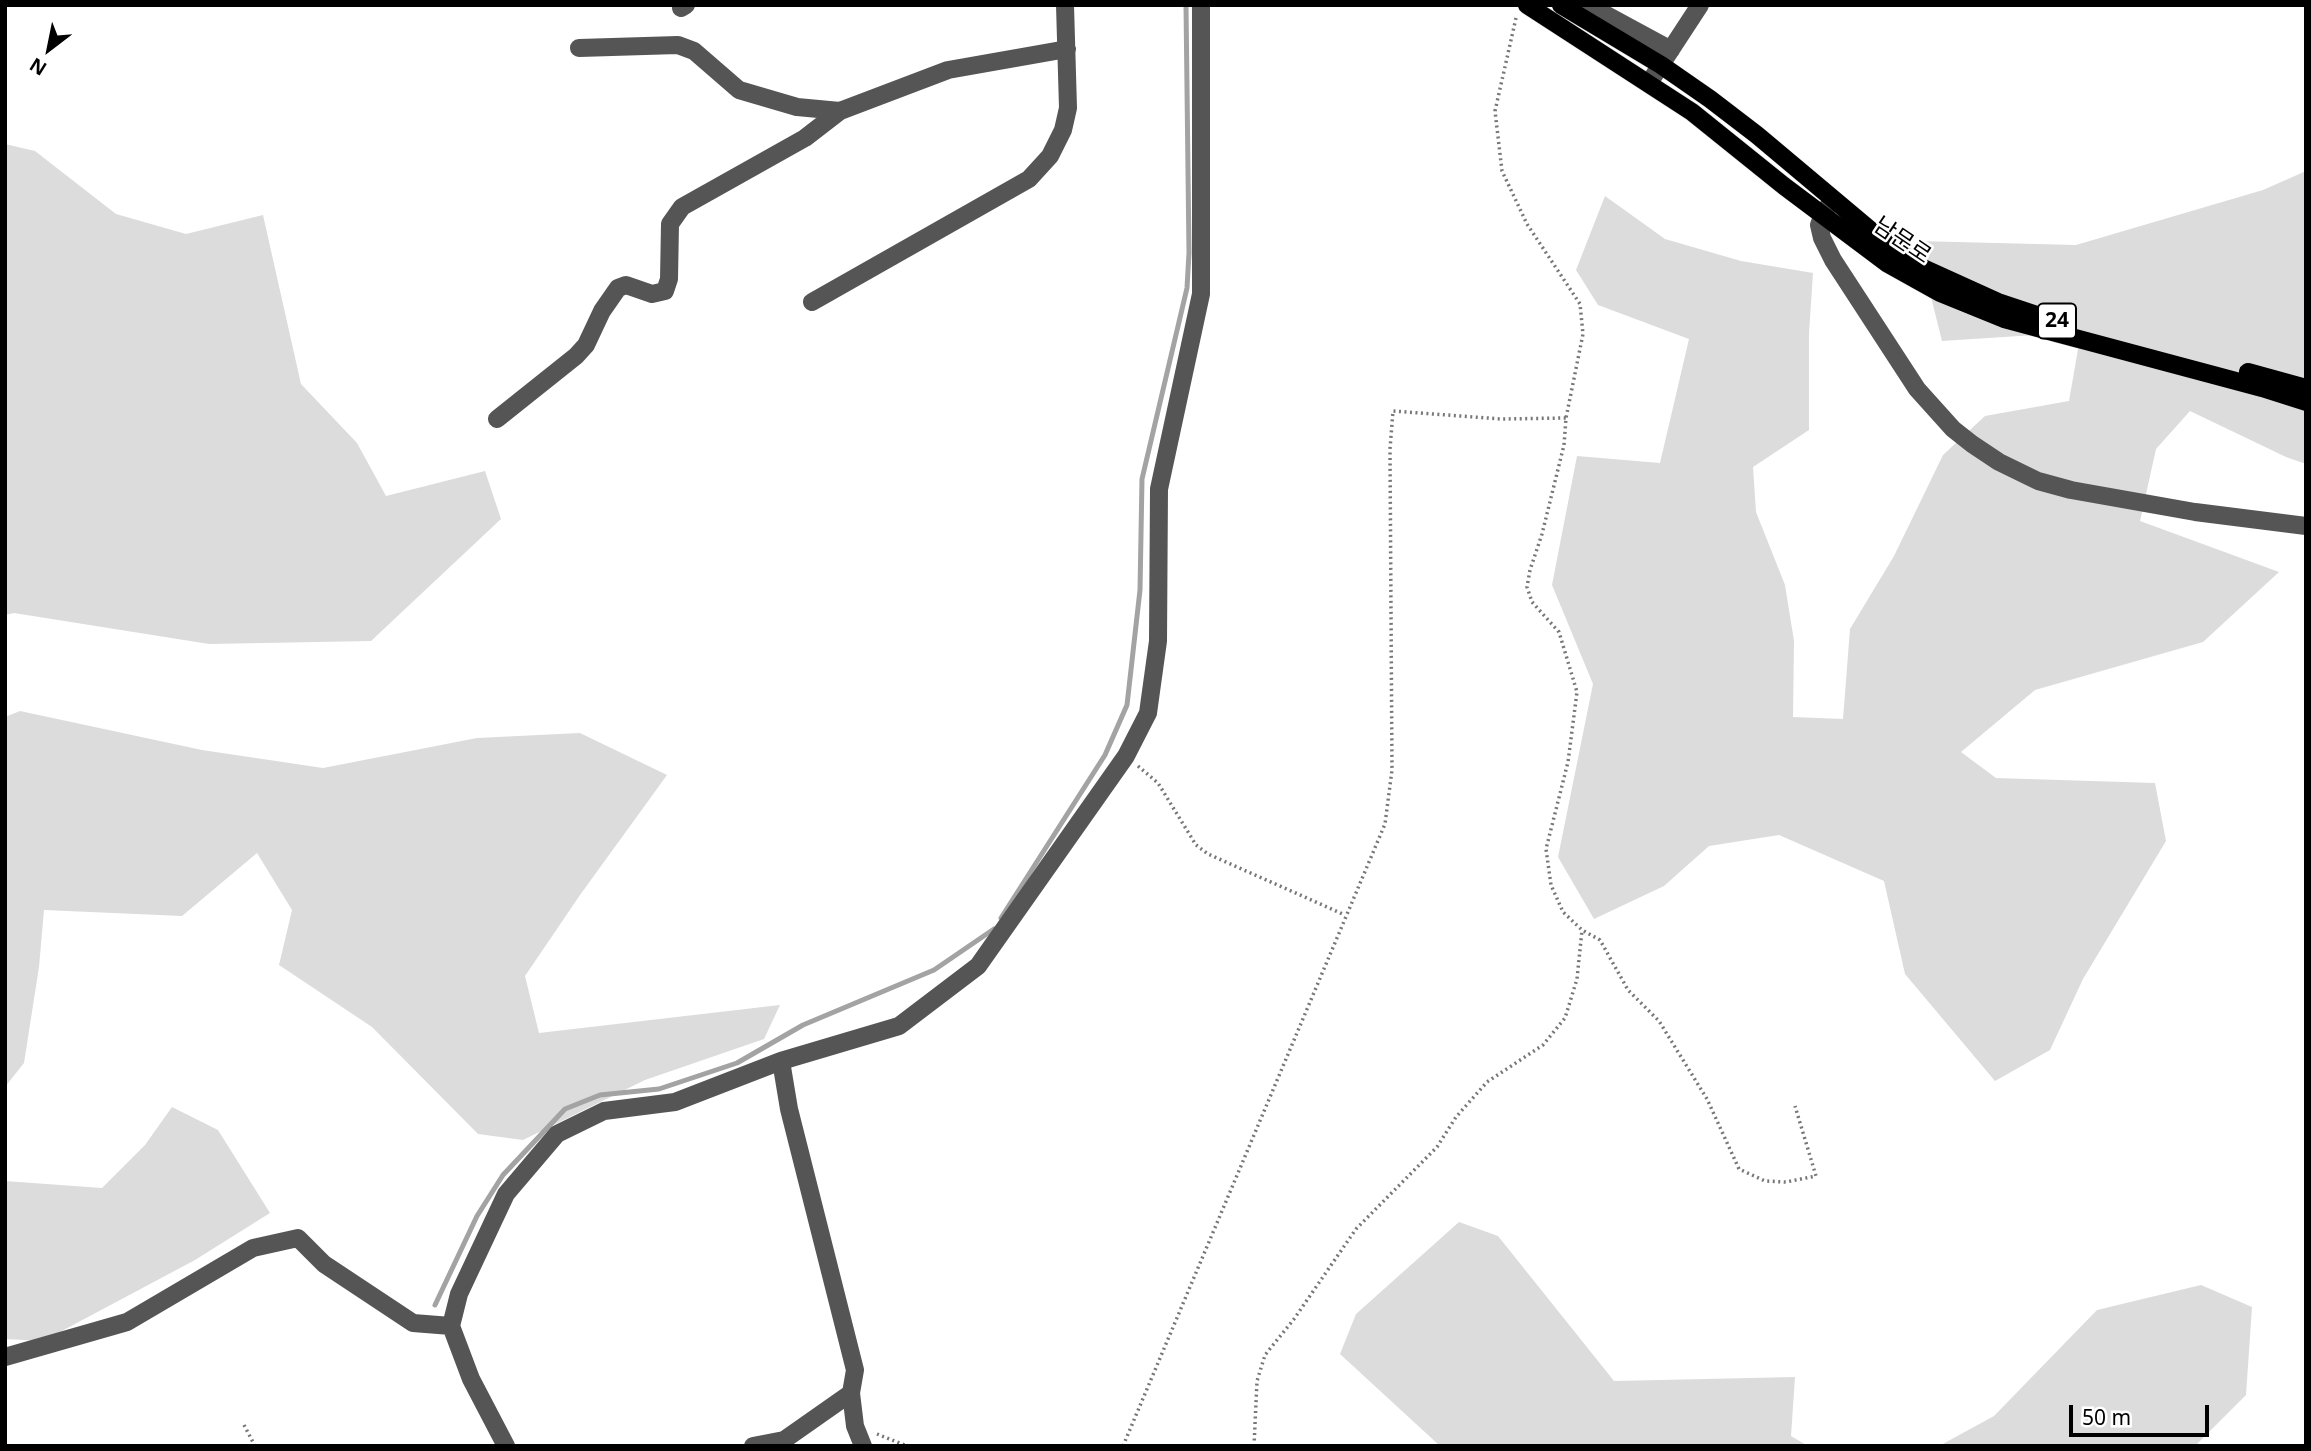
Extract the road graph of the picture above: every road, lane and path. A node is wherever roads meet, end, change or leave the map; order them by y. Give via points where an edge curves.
1 (1066, 5) edge
2 (1201, 5) edge
3 (1519, 5) edge
4 (1527, 5) edge
5 (1561, 5) edge
6 (1588, 5) edge
7 (1700, 5) edge
8 (579, 48) dead end
9 (1067, 49) junction
10 (1666, 57) junction
11 (1649, 83) junction
12 (839, 111) junction
13 (1828, 207) junction
14 (812, 302) dead end
15 (2306, 388) edge
16 (2306, 402) edge
17 (1566, 418) junction
18 (497, 419) dead end
19 (2306, 526) edge
20 (1126, 756) junction
21 (1345, 915) junction
22 (1582, 930) junction
23 (781, 1061) junction
24 (1795, 1106) dead end
25 (451, 1326) junction
26 (5, 1357) edge
27 (851, 1393) junction
28 (244, 1425) dead end
29 (855, 1426) junction
30 (255, 1446) edge
31 (506, 1446) edge
32 (753, 1446) edge
33 (863, 1446) edge
34 (907, 1446) edge
35 (1123, 1446) edge
36 (1254, 1446) edge

1 - 9 street
2 - 20 street via 1201,294 1159,489 1158,641 1148,713
3 - 17 path via 1495,111 1502,171 1527,224 1580,304 1583,334
4 - 11 main road, 남문로 / 24
5 - 10 main road, 남문로 / 24
6 - 10 street
7 - 10 street
8 - 12 street via 678,45 694,51 739,90 797,107
9 - 12 street via 948,70
9 - 14 street via 1068,108 1063,130 1050,156 1029,179
10 - 11 street
10 - 13 main road, 남문로 / 24 via 1758,135
11 - 13 main road, 남문로 / 24
12 - 18 street via 805,138 681,207 670,224 665,291 652,294 626,285 618,288 576,356
13 - 15 main road, 남문로 / 24 via 1944,280 1998,302
13 - 16 main road, 남문로 / 24 via 1910,278 1980,311
13 - 19 street via 1819,225 1822,239 1917,389 1953,429 1999,462 2071,491
17 - 21 path via 1502,419 1392,411 1392,770 1385,824
17 - 22 path via 1564,445 1527,587 1532,602 1559,632 1577,692 1568,762 1546,849 1551,885 1563,912
20 - 21 path via 1158,783 1196,845 1208,854
20 - 23 street via 978,966 899,1026
21 - 35 path
22 - 24 path via 1601,940 1628,990 1659,1021 1707,1098 1739,1169 1765,1181 1816,1176
22 - 36 path via 1577,979 1565,1018 1543,1045 1487,1082 1437,1147 1356,1229 1265,1355 1257,1381
23 - 25 street via 675,1102 604,1111 557,1134 506,1194 459,1294
23 - 27 street via 855,1370
25 - 26 street via 413,1323 324,1265 298,1238 253,1248 127,1322
25 - 31 street via 471,1379
27 - 29 street
27 - 32 street via 784,1440
28 - 30 path
29 - 33 street
29 - 34 path

